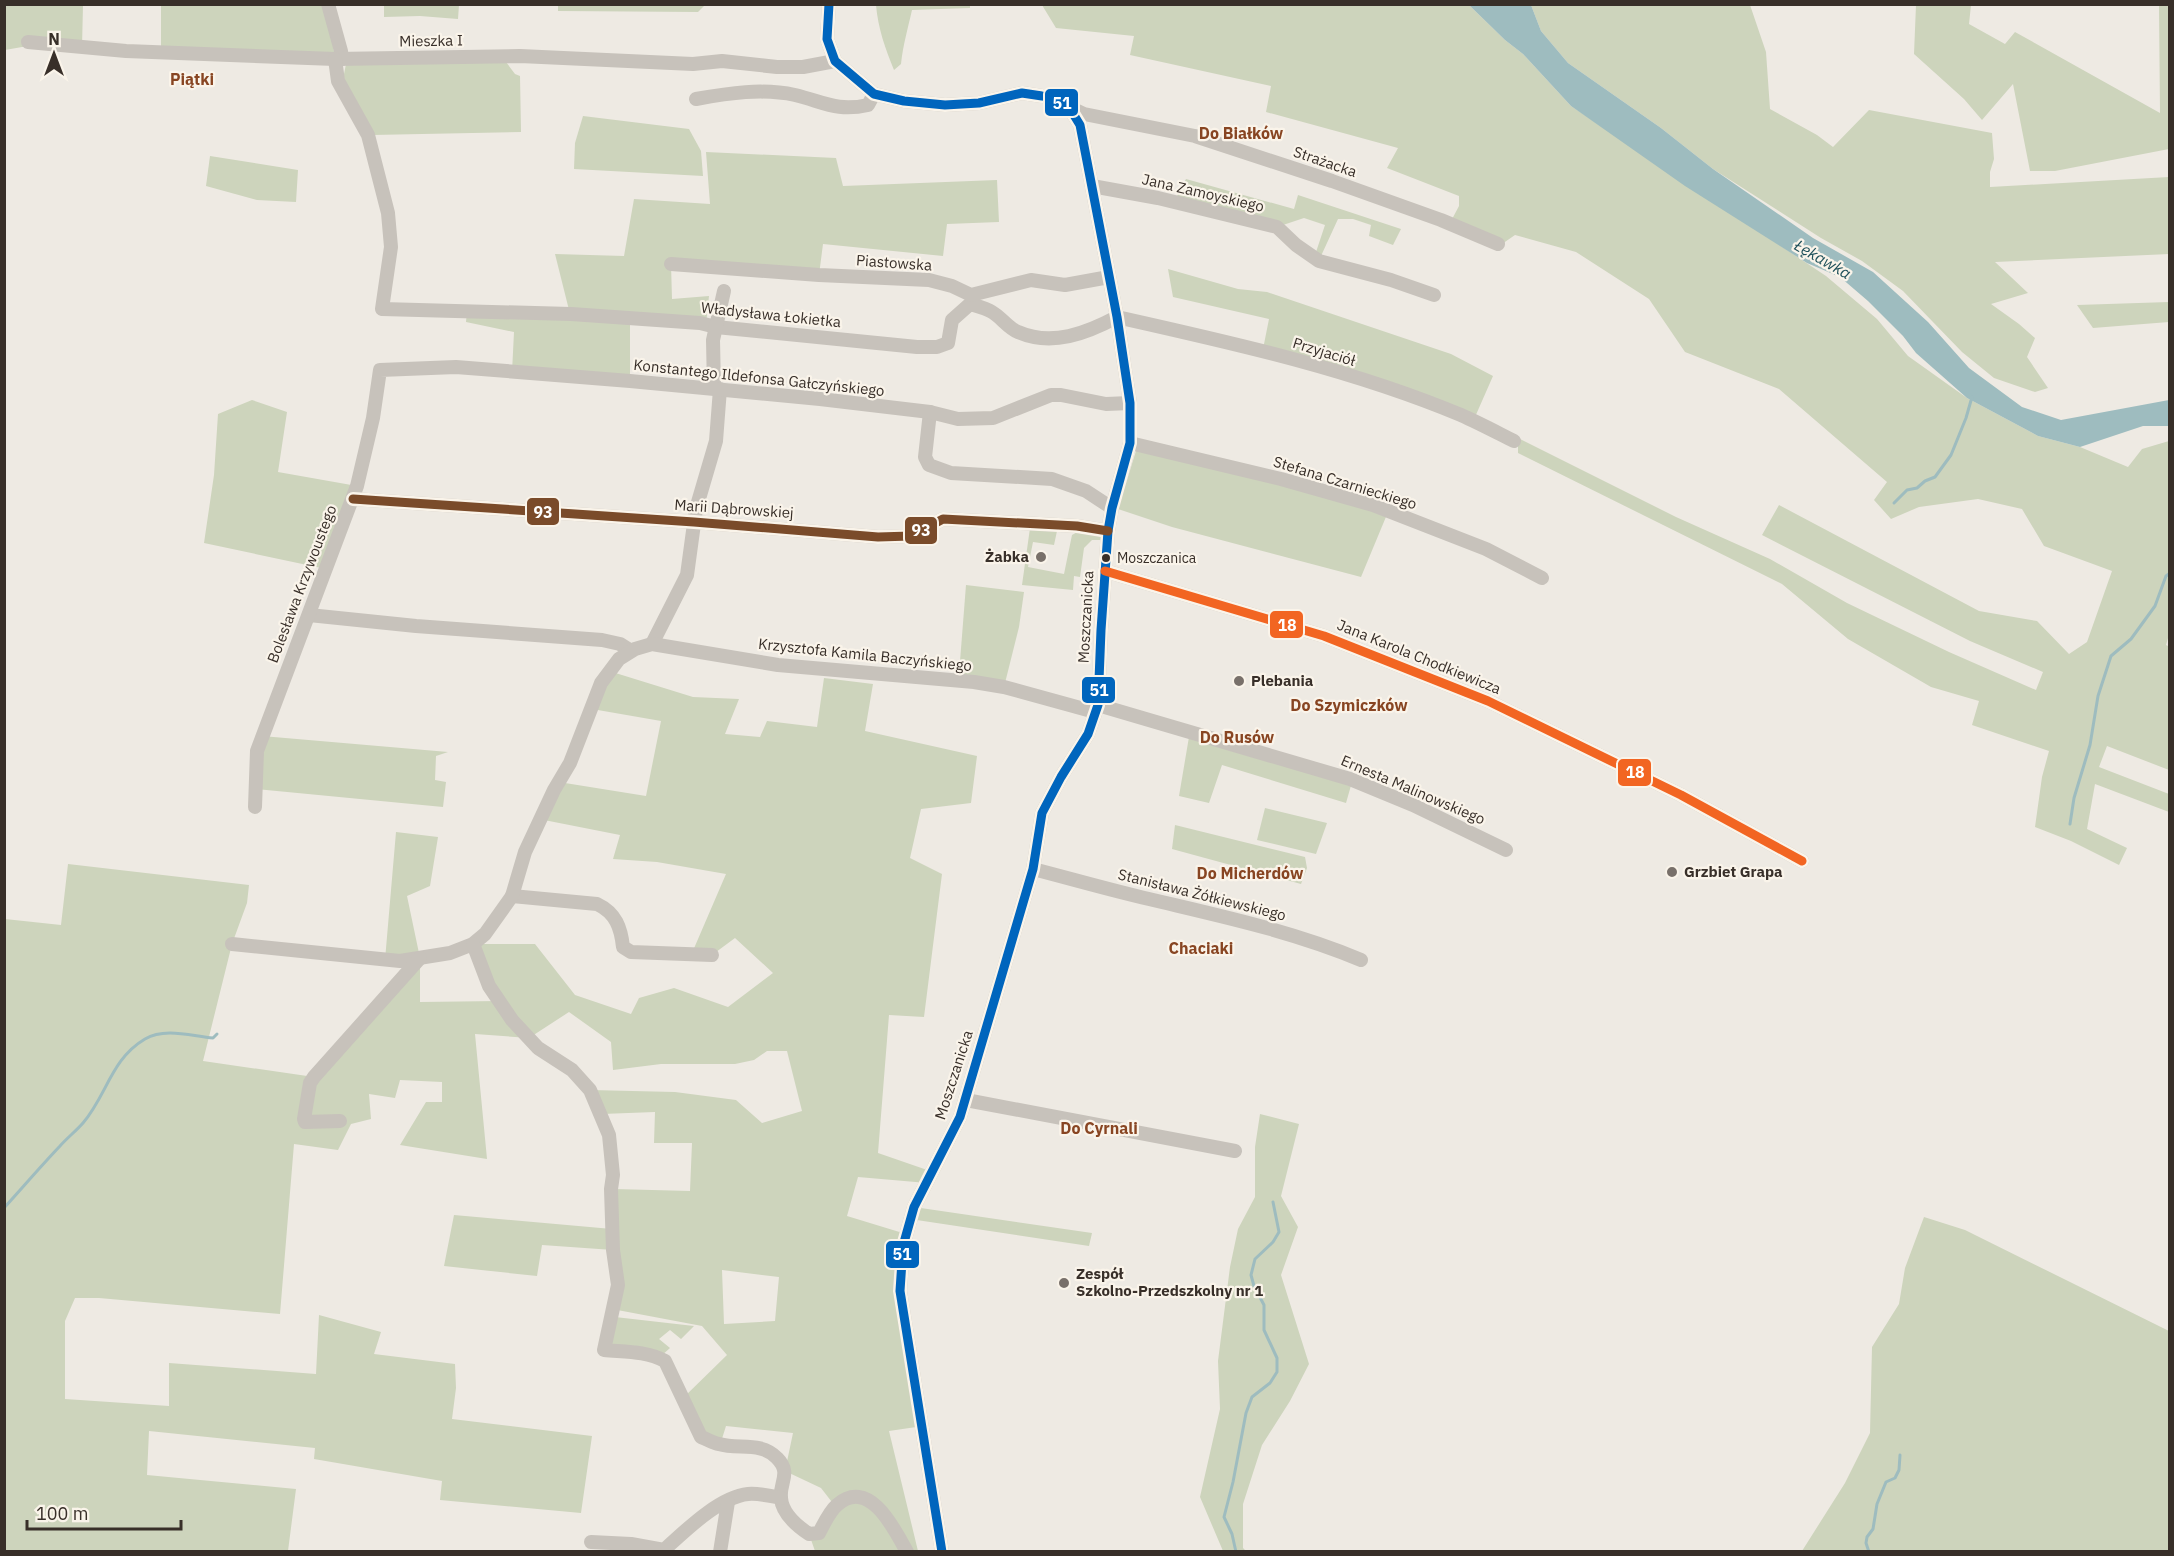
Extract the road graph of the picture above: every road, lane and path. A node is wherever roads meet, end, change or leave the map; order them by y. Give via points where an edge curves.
1 (328, 4) edge
2 (829, 4) edge
3 (28, 42) dead end
4 (338, 59) junction
5 (835, 61) junction
6 (874, 94) junction
7 (696, 99) dead end
8 (1069, 106) junction
9 (1092, 186) junction
10 (1498, 244) dead end
11 (671, 264) dead end
12 (1109, 277) junction
13 (724, 291) dead end
14 (1434, 295) dead end
15 (970, 299) junction
16 (1117, 317) junction
17 (716, 327) junction
18 (380, 370) joint
19 (717, 389) junction
20 (1130, 403) junction
21 (930, 412) junction
22 (1514, 441) dead end
23 (1130, 443) junction
24 (352, 499) junction
25 (1112, 508) junction
26 (694, 522) junction
27 (1108, 531) junction
28 (1105, 572) junction
29 (1542, 578) dead end
30 (309, 615) junction
31 (652, 644) junction
32 (631, 651) junction
33 (1097, 708) junction
34 (255, 807) dead end
35 (1506, 850) dead end
36 (1802, 861) dead end
37 (1033, 869) junction
38 (512, 896) junction
39 (232, 944) dead end
40 (473, 944) junction
41 (712, 955) dead end
42 (420, 958) junction
43 (1361, 960) dead end
44 (966, 1100) junction
45 (340, 1121) dead end
46 (1235, 1151) dead end
47 (780, 1498) junction
48 (728, 1502) junction
49 (591, 1542) dead end
50 (720, 1551) edge
51 (907, 1551) edge
52 (942, 1551) edge

1 - 4 street via 341,51
2 - 5 street via 827,39
3 - 4 street, Mieszka I via 126,51
4 - 5 street, Mieszka I via 520,56 693,64 722,61 777,67
4 - 17 street, Władysława Łokietka via 338,81 368,135 388,213 391,247 382,309 571,314
5 - 6 street
6 - 7 street via 868,105 834,108 793,95 742,91
6 - 8 street via 945,105 979,103 1022,93 1051,97
8 - 9 street, Moszczanicka via 1080,125
8 - 10 street, Strażacka via 1084,114 1195,136 1332,181
9 - 12 street, Moszczanicka
9 - 14 street, Jana Zamoyskiego via 1277,227 1319,261
11 - 15 street, Piastowska via 929,280 952,286
12 - 15 street via 1065,285 1031,280
12 - 16 street, Moszczanicka
13 - 17 street
15 - 16 street via 1016,332 1036,338 1065,338
15 - 17 street, Władysława Łokietka via 952,320 948,343 937,347
16 - 20 street, Moszczanicka
16 - 22 street, Przyjaciół via 1309,363 1451,411
17 - 19 street via 713,340
18 - 19 street, Konstantego Ildefonsa Gałczyńskiego via 456,367
18 - 24 street, Bolesława Krzywoustego via 373,418
19 - 21 street, Konstantego Ildefonsa Gałczyńskiego
19 - 26 street via 716,441
20 - 21 street, Konstantego Ildefonsa Gałczyńskiego via 1106,404 1051,395 993,418 958,419
20 - 23 street, Moszczanicka
21 - 25 street via 925,457 929,465 951,473 1052,479 1086,491
23 - 25 street, Moszczanicka
23 - 29 street, Stefana Czarnieckiego via 1373,505 1486,549
24 - 26 street, Marii Dąbrowskiej
24 - 30 street, Bolesława Krzywoustego
25 - 27 street, Moszczanicka
26 - 27 street, Marii Dąbrowskiej via 878,537 911,536 943,519
26 - 31 street via 687,574
27 - 28 street, Moszczanicka
28 - 33 street, Moszczanicka
28 - 36 street, Jana Karola Chodkiewicza via 1324,636 1488,701 1681,795
30 - 32 street via 602,640
30 - 34 street, Bolesława Krzywoustego via 257,750
31 - 32 street, Krzysztofa Kamila Baczyńskiego
31 - 33 street, Krzysztofa Kamila Baczyńskiego via 778,665 974,682
32 - 38 street, Krzysztofa Kamila Baczyńskiego via 619,659 601,683 570,763 525,852
33 - 35 street, Ernesta Malinowskiego via 1350,779
33 - 37 street, Moszczanicka via 1088,734 1042,813
37 - 43 street, Stanisława Żółkiewskiego via 1211,912
37 - 44 street, Moszczanicka
38 - 40 street, Krzysztofa Kamila Baczyńskiego via 485,934
38 - 41 street via 604,907 616,918 623,947 631,952
39 - 42 street, Krzysztofa Kamila Baczyńskiego via 400,962
40 - 42 street, Krzysztofa Kamila Baczyńskiego
40 - 47 street via 489,986 512,1020 538,1048 572,1070 590,1090 609,1135 618,1285 604,1350 654,1355 665,1361 701,1437 720,1445 765,1450 778,1458 785,1478
42 - 45 street via 310,1083 305,1122
44 - 46 street
44 - 52 street, Moszczanicka via 914,1207 903,1246 900,1291
47 - 48 street via 745,1494
47 - 51 street via 788,1516 809,1534 819,1533 835,1506 848,1497 861,1497 886,1516
48 - 49 street via 699,1518 664,1550
48 - 50 street

